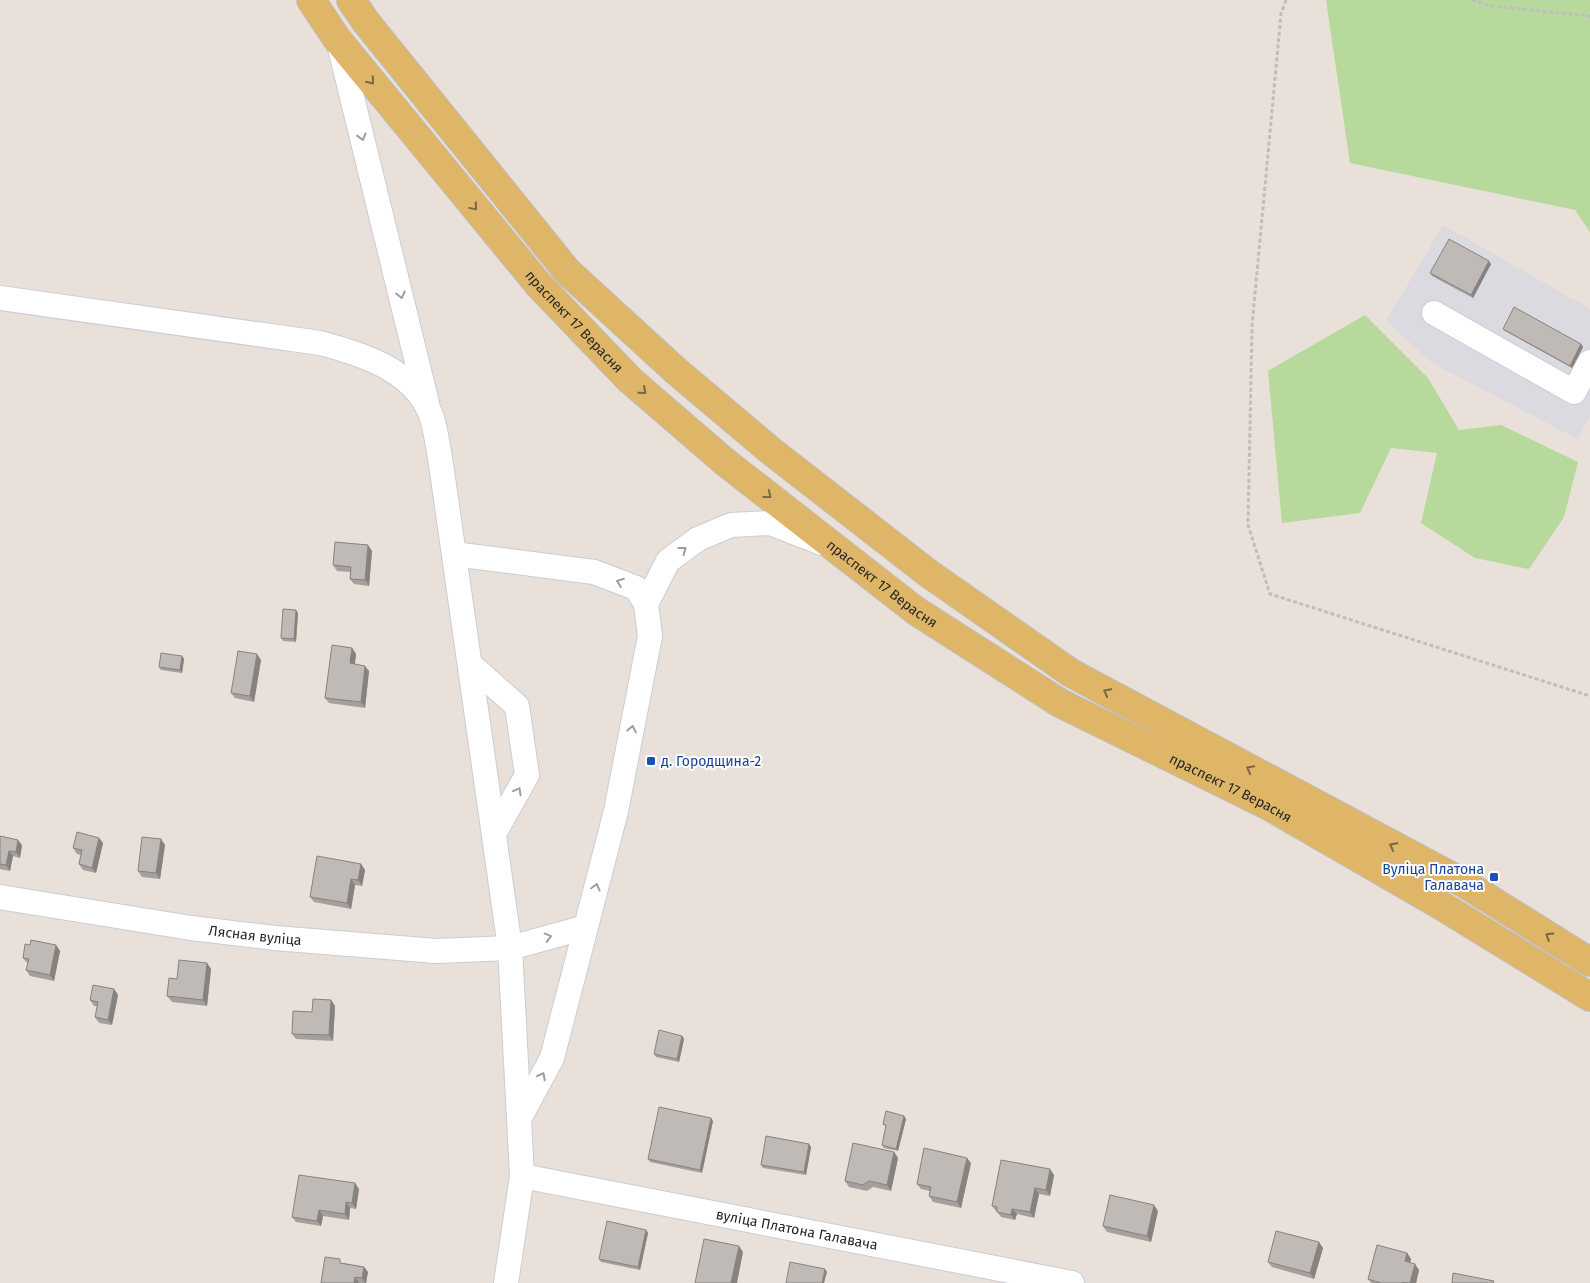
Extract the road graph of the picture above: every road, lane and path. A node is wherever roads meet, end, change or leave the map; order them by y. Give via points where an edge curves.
1 (311, 0) edge
2 (351, 0) edge
3 (1286, 0) edge
4 (1472, 0) edge
5 (1492, 0) edge
6 (1492, 6) junction
7 (1590, 16) edge
8 (337, 39) junction
9 (0, 298) edge
10 (1434, 313) dead end
11 (1590, 362) edge
12 (430, 413) junction
13 (836, 548) junction
14 (454, 554) junction
15 (646, 604) junction
16 (470, 664) junction
17 (1590, 696) edge
18 (494, 834) junction
19 (0, 897) edge
20 (586, 927) junction
21 (510, 948) junction
22 (1590, 962) edge
23 (1590, 997) edge
24 (519, 1120) junction
25 (522, 1176) junction
26 (506, 1283) edge
27 (1072, 1283) edge

1 - 8 main road, праспект 17 Верасня
22 -> 2 main road, праспект 17 Верасня via 1462,882 1071,673 928,573 771,451 675,370 567,271
3 - 17 path via 1281,14 1252,326 1248,525 1270,594
4 - 6 path
5 - 6 path
6 - 7 path
8 -> 12 street
8 -> 13 main road, праспект 17 Верасня via 538,284 624,373 725,462
9 - 12 street via 345,349 389,368 409,385
10 - 11 street via 1574,392
12 - 14 street
15 -> 13 street via 668,561 698,539 732,525 770,523
13 - 23 main road, праспект 17 Верасня via 916,611 1060,703 1269,806 1442,906
15 -> 14 street via 636,588 594,572
14 - 16 street
20 -> 15 street via 616,811 650,636
16 - 18 street
18 -> 16 street via 527,775 517,706
18 - 21 street
19 - 21 street, Лясная вуліца via 275,938 436,952
21 -> 20 street, Лясная вуліца
24 -> 20 street via 552,1058
21 - 24 street
24 - 25 street
25 - 26 street
25 - 27 street, вуліца Платона Галавача

